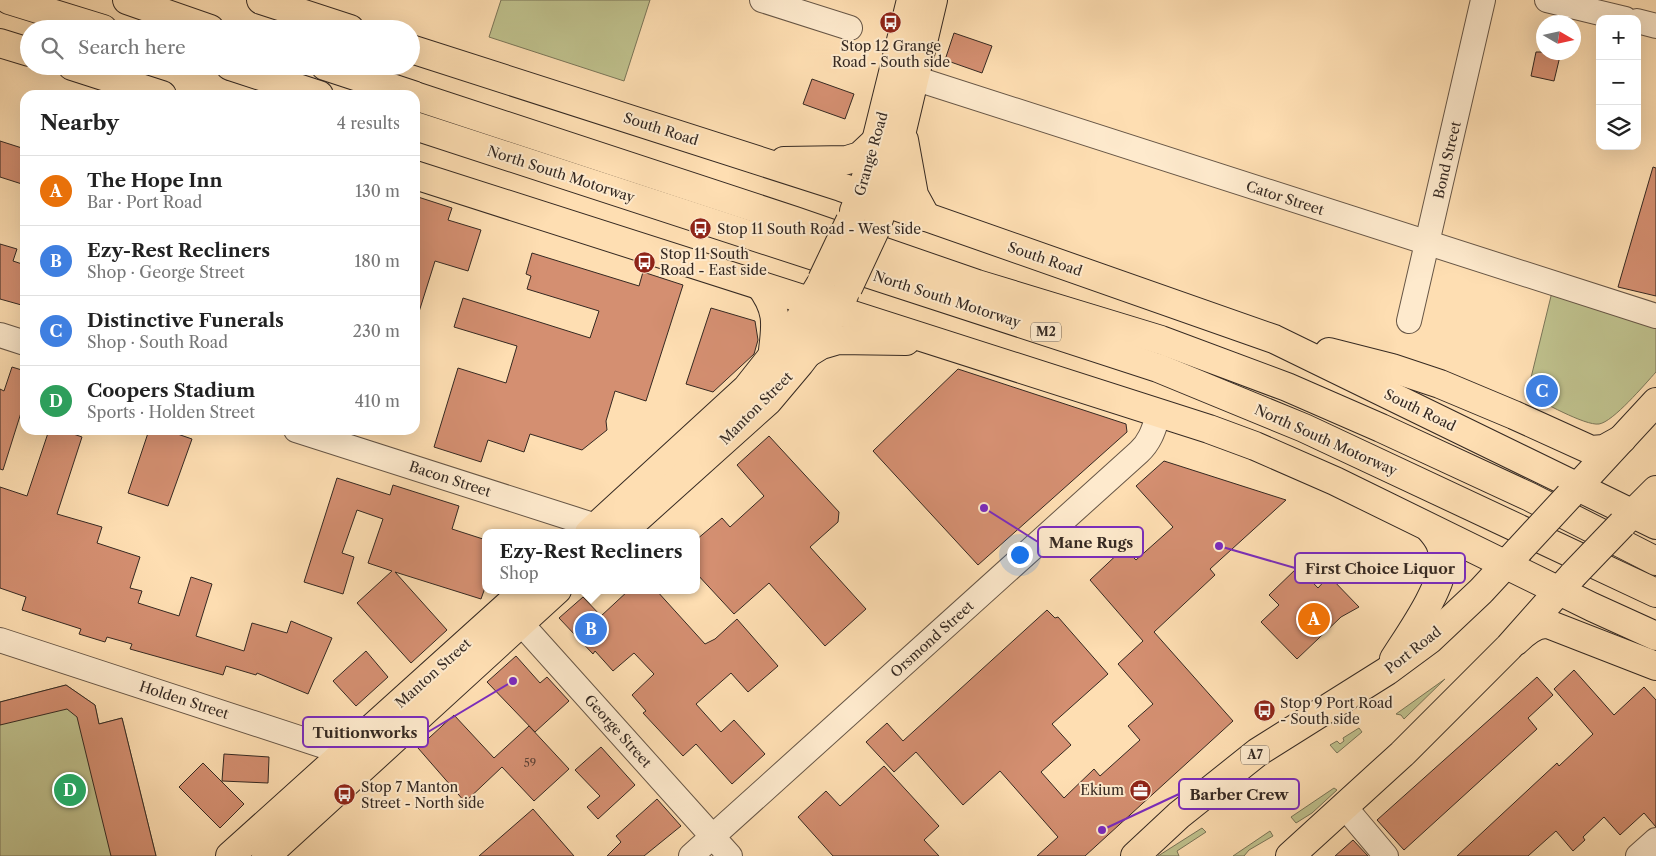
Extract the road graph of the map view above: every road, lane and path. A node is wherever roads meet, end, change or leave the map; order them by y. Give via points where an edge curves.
1 (9, 0) edge
2 (127, 0) edge
3 (261, 0) edge
4 (762, 0) edge
5 (911, 0) edge
6 (933, 0) edge
7 (1483, 0) edge
8 (1547, 0) edge
9 (1609, 15) edge
10 (74, 20) edge
11 (184, 20) edge
12 (322, 20) edge
13 (1641, 23) edge
14 (1656, 26) edge
15 (850, 28) dead end
16 (0, 43) edge
17 (20, 49) edge
18 (420, 52) edge
19 (100, 75) edge
20 (258, 75) edge
21 (353, 75) edge
22 (914, 78) junction
23 (146, 90) edge
24 (304, 90) edge
25 (399, 90) edge
26 (420, 97) edge
27 (420, 128) edge
28 (902, 130) junction
29 (876, 141) junction
30 (753, 159) junction
31 (420, 177) edge
32 (868, 212) junction
33 (926, 218) junction
34 (1428, 244) junction
35 (759, 284) junction
36 (829, 294) junction
37 (1656, 316) edge
38 (1409, 320) dead end
39 (0, 335) edge
40 (1274, 339) junction
41 (20, 341) edge
42 (936, 342) junction
43 (808, 353) junction
44 (772, 358) junction
45 (1656, 402) edge
46 (1159, 413) junction
47 (311, 435) edge
48 (1622, 439) junction
49 (1656, 490) edge
50 (1574, 492) junction
51 (1626, 518) junction
52 (1656, 525) edge
53 (596, 529) edge
54 (604, 529) edge
55 (605, 529) edge
56 (1430, 529) junction
57 (1512, 558) junction
58 (1656, 561) edge
59 (1567, 583) junction
60 (1656, 593) edge
61 (548, 594) edge
62 (517, 607) edge
63 (1656, 636) edge
64 (0, 640) edge
65 (1509, 647) junction
66 (1656, 666) edge
67 (1387, 671) junction
68 (354, 761) junction
69 (1344, 806) junction
70 (713, 836) junction
71 (1656, 840) edge
72 (1299, 848) edge
73 (230, 856) edge
74 (266, 856) edge
75 (691, 856) edge
76 (730, 856) edge
77 (1134, 856) edge
78 (1278, 856) edge
79 (1386, 856) edge
80 (1638, 856) edge

1 - 10 main road
2 - 11 main road
3 - 12 main road
4 - 15 street
5 - 29 main road, Grange Road
6 - 22 main road, Grange Road
7 - 34 street, Bond Street
8 - 9 street
13 - 14 street
16 - 17 main road
18 - 30 main road, South Road
19 - 23 main road
20 - 24 main road
21 - 25 main road, North South Motorway / M2
22 - 28 main road, Grange Road
22 - 34 street, Cator Street
26 - 58 main road, North South Motorway / M2 via 977,284 1161,340 1278,383 1504,485
27 - 60 main road, North South Motorway / M2 via 1158,368 1304,428
28 - 32 main road, Grange Road
28 - 33 main road via 914,195
29 - 30 main road via 860,156 847,160 794,162
29 - 32 main road, Grange Road
30 - 32 main road, South Road
31 - 35 main road
32 - 33 main road, South Road
32 - 36 main road, Grange Road, bridge
33 - 40 main road, South Road
34 - 37 street, Cator Street
34 - 38 street, Bond Street
35 - 36 main road
35 - 44 main road via 775,315
36 - 42 main road
36 - 43 main road, Manton Street
36 - 44 main road, Manton Street via 795,327
39 - 41 street
40 - 48 main road via 1392,368 1440,384 1591,450 1604,449
40 - 50 main road, South Road
42 - 43 main road via 844,339
42 - 46 main road
43 - 55 main road, Manton Street via 768,401
44 - 54 main road, Manton Street via 732,403 660,466
45 - 48 main road, Port Road / A7
46 - 56 main road via 1272,453
46 - 70 street, Orsmond Street via 1152,435 1139,452
47 - 53 street, Bacon Street
48 - 50 main road, Port Road / A7
49 - 51 main road
50 - 51 main road, South Road
50 - 57 main road, Port Road / A7, bridge
51 - 52 main road, South Road
51 - 59 main road, bridge
56 - 57 main road
56 - 67 main road via 1442,549 1442,573
57 - 59 main road
57 - 67 main road, Port Road / A7 via 1429,640
59 - 63 main road via 1592,607
59 - 65 main road
61 - 62 main road, Manton Street
62 - 68 main road, Manton Street
62 - 70 street, George Street
64 - 68 street, Holden Street
65 - 66 main road via 1533,627 1548,624
65 - 69 main road via 1402,754
67 - 77 main road, Port Road / A7 via 1258,752
68 - 73 main road, Manton Street
68 - 74 main road, Manton Street
69 - 72 main road
69 - 79 street
70 - 75 street, Orsmond Street
70 - 76 street, George Street
71 - 80 street
72 - 78 main road

